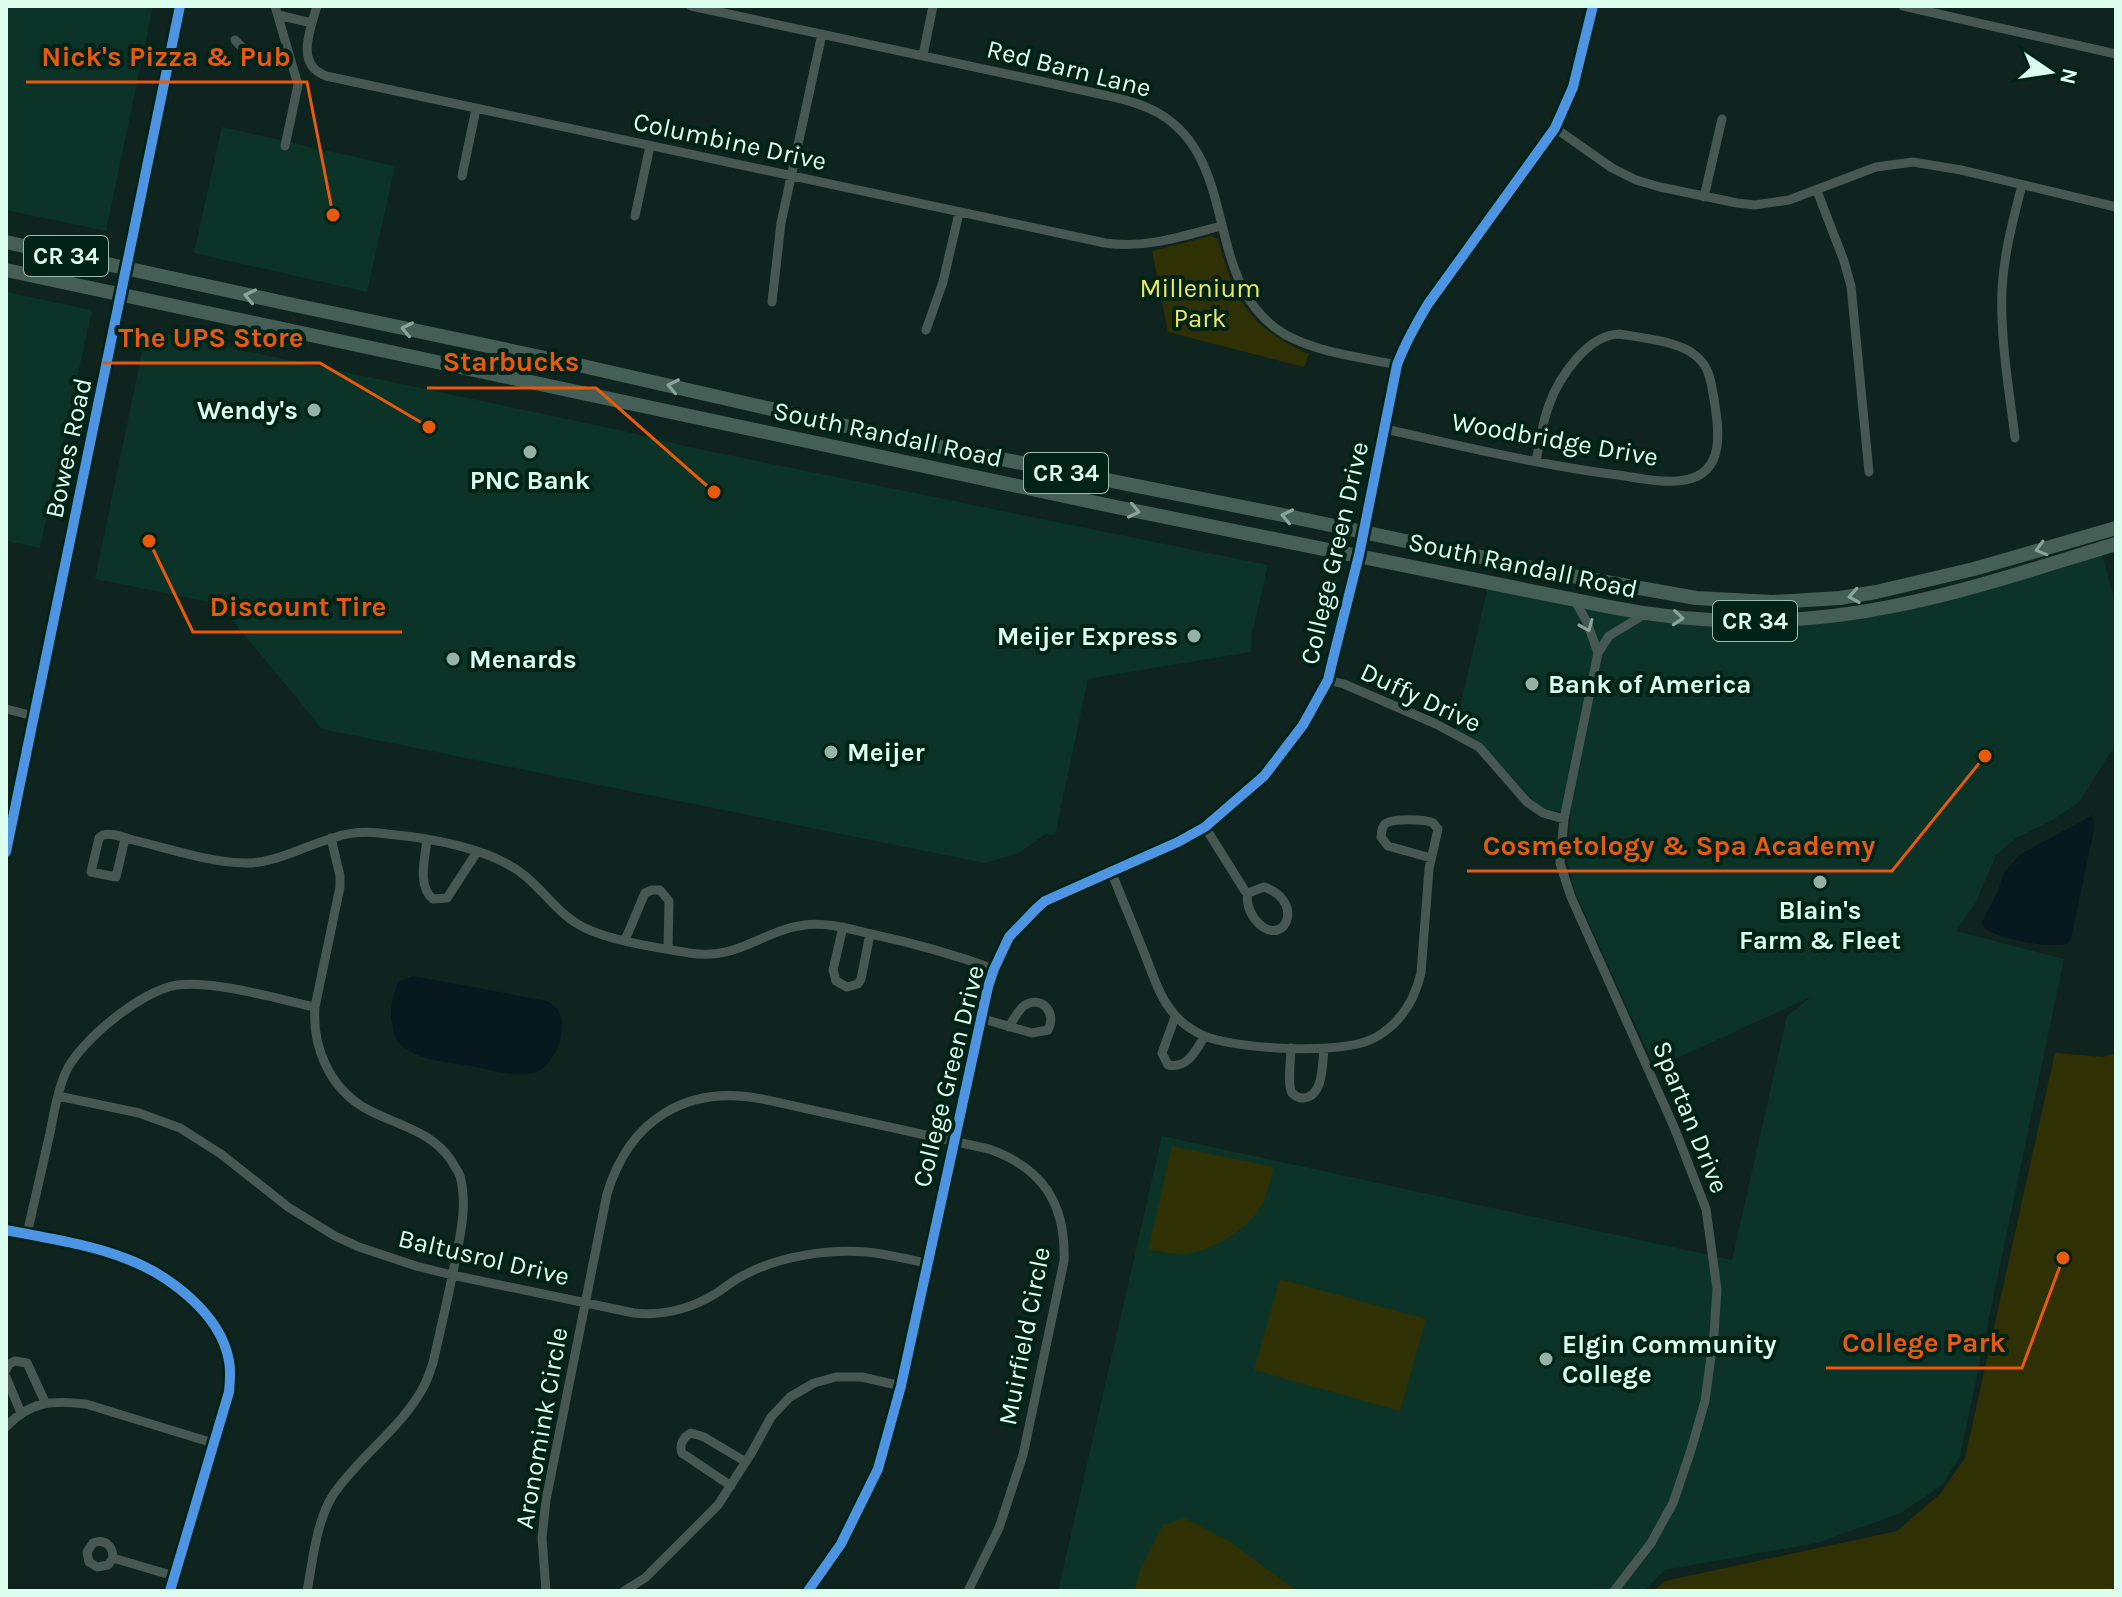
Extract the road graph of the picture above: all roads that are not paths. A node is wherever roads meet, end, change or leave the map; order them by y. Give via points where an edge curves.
1 (180, 6) edge
2 (317, 6) edge
3 (691, 6) edge
4 (933, 6) edge
5 (1593, 6) edge
6 (1903, 6) edge
7 (276, 10) edge
8 (312, 23) junction
9 (822, 34) junction
10 (235, 40) dead end
11 (2116, 54) edge
12 (923, 55) junction
13 (291, 63) junction
14 (476, 109) junction
15 (1722, 119) dead end
16 (1555, 128) junction
17 (285, 146) dead end
18 (650, 146) junction
19 (462, 176) dead end
20 (791, 176) junction
21 (2022, 185) junction
22 (1817, 191) junction
23 (1704, 197) junction
24 (2116, 207) edge
25 (959, 213) junction
26 (635, 216) dead end
27 (1221, 226) junction
28 (6, 242) edge
29 (127, 269) junction
30 (6, 270) edge
31 (121, 296) junction
32 (772, 302) dead end
33 (926, 330) dead end
34 (1397, 365) junction
35 (1385, 429) junction
36 (2015, 438) dead end
37 (1536, 461) junction
38 (1869, 472) dead end
39 (2116, 528) edge
40 (1363, 532) junction
41 (2116, 544) edge
42 (1359, 555) junction
43 (1574, 599) junction
44 (1645, 614) junction
45 (1598, 653) junction
46 (1328, 680) junction
47 (6, 709) edge
48 (34, 716) junction
49 (1564, 819) junction
50 (1205, 827) junction
51 (331, 838) junction
52 (125, 839) junction
53 (427, 840) junction
54 (6, 852) edge
55 (477, 852) junction
56 (1431, 858) junction
57 (1111, 871) junction
58 (1248, 893) junction
59 (843, 927) junction
60 (870, 934) junction
61 (625, 940) junction
62 (668, 949) junction
63 (994, 969) junction
64 (315, 1007) junction
65 (1175, 1017) junction
66 (980, 1018) junction
67 (1009, 1027) junction
68 (1205, 1036) junction
69 (1291, 1048) junction
70 (1324, 1049) junction
71 (58, 1096) junction
72 (953, 1141) junction
73 (6, 1230) edge
74 (27, 1234) junction
75 (927, 1263) junction
76 (452, 1275) junction
77 (586, 1303) junction
78 (6, 1370) edge
79 (6, 1377) edge
80 (901, 1386) junction
81 (45, 1402) junction
82 (21, 1413) junction
83 (6, 1427) edge
84 (213, 1443) junction
85 (746, 1462) junction
86 (731, 1486) junction
87 (113, 1558) dead end
88 (174, 1576) junction
89 (170, 1591) edge
90 (307, 1591) edge
91 (546, 1591) edge
92 (624, 1591) edge
93 (809, 1591) edge
94 (968, 1591) edge
95 (1614, 1591) edge

1 - 29 main road, Bowes Road
2 - 8 street
3 - 9 street, Red Barn Lane
4 - 12 street
5 - 16 street, College Green Drive via 1573,87
6 - 11 street
7 - 8 street
7 - 13 street
8 - 14 street, Columbine Drive via 307,59 321,74
9 - 12 street, Red Barn Lane
9 - 20 street
10 - 13 street via 266,62
12 - 27 street, Red Barn Lane via 1123,99 1161,115 1187,138 1202,161
13 - 17 street via 298,91
14 - 18 street, Columbine Drive
14 - 19 street
15 - 23 street
16 - 23 street via 1628,176
16 - 34 street, College Green Drive via 1428,304
18 - 20 street, Columbine Drive
18 - 26 street
20 - 25 street, Columbine Drive
20 - 32 street
21 - 22 street via 1913,162 1852,174
21 - 24 street
21 - 36 street via 2002,293
22 - 23 street via 1755,205
22 - 38 street via 1851,286
25 - 27 street, Columbine Drive via 1130,246
25 - 33 street
27 - 34 street, Red Barn Lane via 1238,280 1267,321 1306,343
28 - 29 main road, CR 34
29 - 31 main road, Bowes Road
40 -> 29 main road, South Randall Road / CR 34 via 916,442
30 - 31 main road, CR 34
31 -> 42 main road, South Randall Road / CR 34
31 - 48 main road, Bowes Road
34 - 35 street, College Green Drive
35 - 37 street, Woodbridge Drive
35 - 40 street, College Green Drive
37 - 37 street, Woodbridge Drive via 1556,389 1599,338 1620,334 1682,348 1703,362 1719,433 1712,461 1698,475 1672,481
39 -> 40 main road, South Randall Road / CR 34 via 1876,592 1773,602 1683,596
40 - 42 street, College Green Drive
44 -> 41 main road, South Randall Road / CR 34 via 1758,621 1866,611
42 - 43 main road, South Randall Road / CR 34
42 - 46 street, College Green Drive
43 - 44 main road, South Randall Road / CR 34
43 -> 45 street
44 - 45 street via 1609,636
45 - 49 street, Spartan Drive
46 - 49 street, Duffy Drive via 1479,747 1527,802
46 - 50 street, College Green Drive via 1303,725 1264,776
47 - 48 street
48 - 54 main road, Bowes Road
49 - 95 street, Spartan Drive via 1560,863 1571,897 1706,1209 1717,1289 1705,1401 1673,1503 1651,1543
50 - 57 street, College Green Drive
50 - 58 street
51 - 52 street via 249,863
51 - 53 street via 374,832
51 - 64 street via 339,898
52 - 52 street via 99,838 91,872 116,877
53 - 55 street
53 - 55 street via 425,891 433,899 447,898
55 - 61 street via 513,867 582,927
56 - 56 street via 1388,846 1381,837 1385,824 1431,822 1438,829
56 - 70 street via 1421,973 1414,997 1379,1036
57 - 63 street, College Green Drive via 1045,901 1009,937
57 - 65 street
58 - 58 street via 1249,909 1264,929 1276,930 1286,923 1289,914 1276,893 1264,887
59 - 60 street
59 - 60 street via 833,970 836,981 847,987 861,979
59 - 62 street via 803,925 729,953
60 - 63 street
61 - 62 street
61 - 62 street via 645,893 660,890 669,901
63 - 66 street, College Green Drive
64 - 71 street via 212,986 167,987 143,997 86,1044 66,1069
64 - 76 street via 318,1046 338,1084 362,1106 431,1139 458,1171 463,1220
65 - 68 street
65 - 68 street via 1162,1053 1168,1065 1183,1065
66 - 67 street
66 - 72 street, College Green Drive
67 - 67 street via 1039,1033 1048,1030 1051,1013 1041,1005 1024,1005
68 - 69 street
69 - 70 street
69 - 70 street via 1290,1085 1298,1098 1318,1087
71 - 74 street
71 - 76 street, Baltusrol Drive via 139,1113 180,1128 335,1236
72 - 75 street, College Green Drive
72 - 77 street, Aronomink Circle via 741,1096 711,1097 671,1108 649,1123 617,1165
72 - 94 street, Muirfield Circle via 1002,1153 1041,1181 1056,1202 1065,1248 1023,1455 999,1528
73 - 74 street
74 - 84 street via 126,1258 153,1270 205,1313 229,1361 229,1392
75 - 77 street, Baltusrol Drive via 867,1252 817,1254 759,1268 696,1304 665,1313
75 - 80 street, College Green Drive
76 - 77 street, Baltusrol Drive
76 - 90 street via 426,1384 331,1498
77 - 91 street, Aronomink Circle via 546,1500
78 - 81 street via 15,1361 27,1363
79 - 82 street
80 - 85 street via 847,1377 803,1388 771,1417
80 - 93 street, College Green Drive via 878,1469 841,1544
81 - 82 street
81 - 84 street via 86,1404
82 - 83 street
84 - 88 street
85 - 86 street
85 - 86 street via 696,1434 681,1443 682,1453
86 - 92 street via 703,1522 645,1578
87 - 88 street
88 - 89 street

